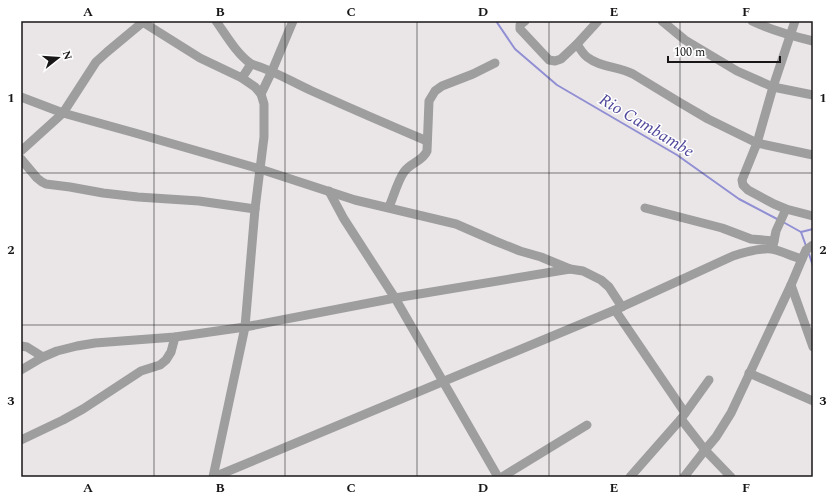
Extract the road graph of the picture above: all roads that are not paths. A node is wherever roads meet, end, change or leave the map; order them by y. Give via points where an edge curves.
1 (216, 21) edge
2 (293, 21) edge
3 (525, 21) edge
4 (598, 21) edge
5 (662, 21) edge
6 (752, 21) edge
7 (795, 21) edge
8 (142, 22) edge
9 (790, 36) junction
10 (813, 41) edge
11 (577, 44) junction
12 (495, 63) dead end
13 (251, 64) junction
14 (272, 71) junction
15 (242, 78) junction
16 (773, 87) junction
17 (261, 94) junction
18 (813, 95) edge
19 (21, 97) edge
20 (62, 113) junction
21 (427, 141) junction
22 (757, 143) junction
23 (21, 151) edge
24 (813, 155) edge
25 (21, 159) edge
26 (260, 169) junction
27 (329, 191) junction
28 (389, 207) junction
29 (645, 208) dead end
30 (255, 209) junction
31 (785, 211) junction
32 (813, 216) edge
33 (774, 240) junction
34 (813, 245) edge
35 (802, 259) junction
36 (570, 269) junction
37 (791, 285) junction
38 (395, 298) junction
39 (619, 308) junction
40 (245, 327) junction
41 (175, 337) junction
42 (21, 346) edge
43 (813, 347) edge
44 (43, 357) junction
45 (21, 370) edge
46 (749, 373) junction
47 (709, 380) dead end
48 (443, 382) junction
49 (813, 401) edge
50 (683, 416) junction
51 (587, 425) dead end
52 (21, 440) edge
53 (705, 450) junction
54 (214, 477) edge
55 (500, 477) edge
56 (630, 477) edge
57 (684, 477) edge
58 (731, 477) edge

1 - 13 street via 239,53
2 - 14 street
3 - 11 street via 520,25 520,29 549,60 561,59
4 - 11 street
5 - 16 street via 691,44 738,71
6 - 9 street
7 - 9 street
8 - 15 street via 200,58
8 - 20 street via 96,62
9 - 10 street
9 - 16 street
11 - 22 street via 586,56 595,62 633,74 679,102
12 - 21 street via 435,90 429,101
13 - 14 street
13 - 15 street
14 - 17 street
14 - 21 street via 340,104
15 - 17 street
16 - 18 street
16 - 22 street
17 - 26 street via 264,104 264,137
19 - 20 street
20 - 23 street
20 - 26 street
21 - 28 street via 425,155 403,172
22 - 24 street
22 - 31 street via 742,180 743,185
25 - 30 street via 37,178 46,184 103,193
26 - 27 street
26 - 30 street
27 - 28 street
27 - 38 street
28 - 36 street via 456,224
29 - 33 street via 722,228 751,239
30 - 40 street
31 - 32 street
31 - 33 street
33 - 35 street
33 - 39 street
34 - 35 street via 806,250
35 - 37 street
36 - 38 street
36 - 39 street via 583,271 601,280 609,287
37 - 43 street
37 - 46 street
38 - 40 street
38 - 48 street
39 - 48 street
39 - 50 street
40 - 41 street
40 - 54 street
41 - 44 street via 95,343 57,351
41 - 52 street via 171,352 160,365 140,371 83,409
42 - 44 street
44 - 45 street
46 - 49 street
46 - 53 street via 731,413
47 - 50 street
48 - 54 street
48 - 55 street
50 - 53 street
50 - 56 street
51 - 55 street
53 - 57 street
53 - 58 street

